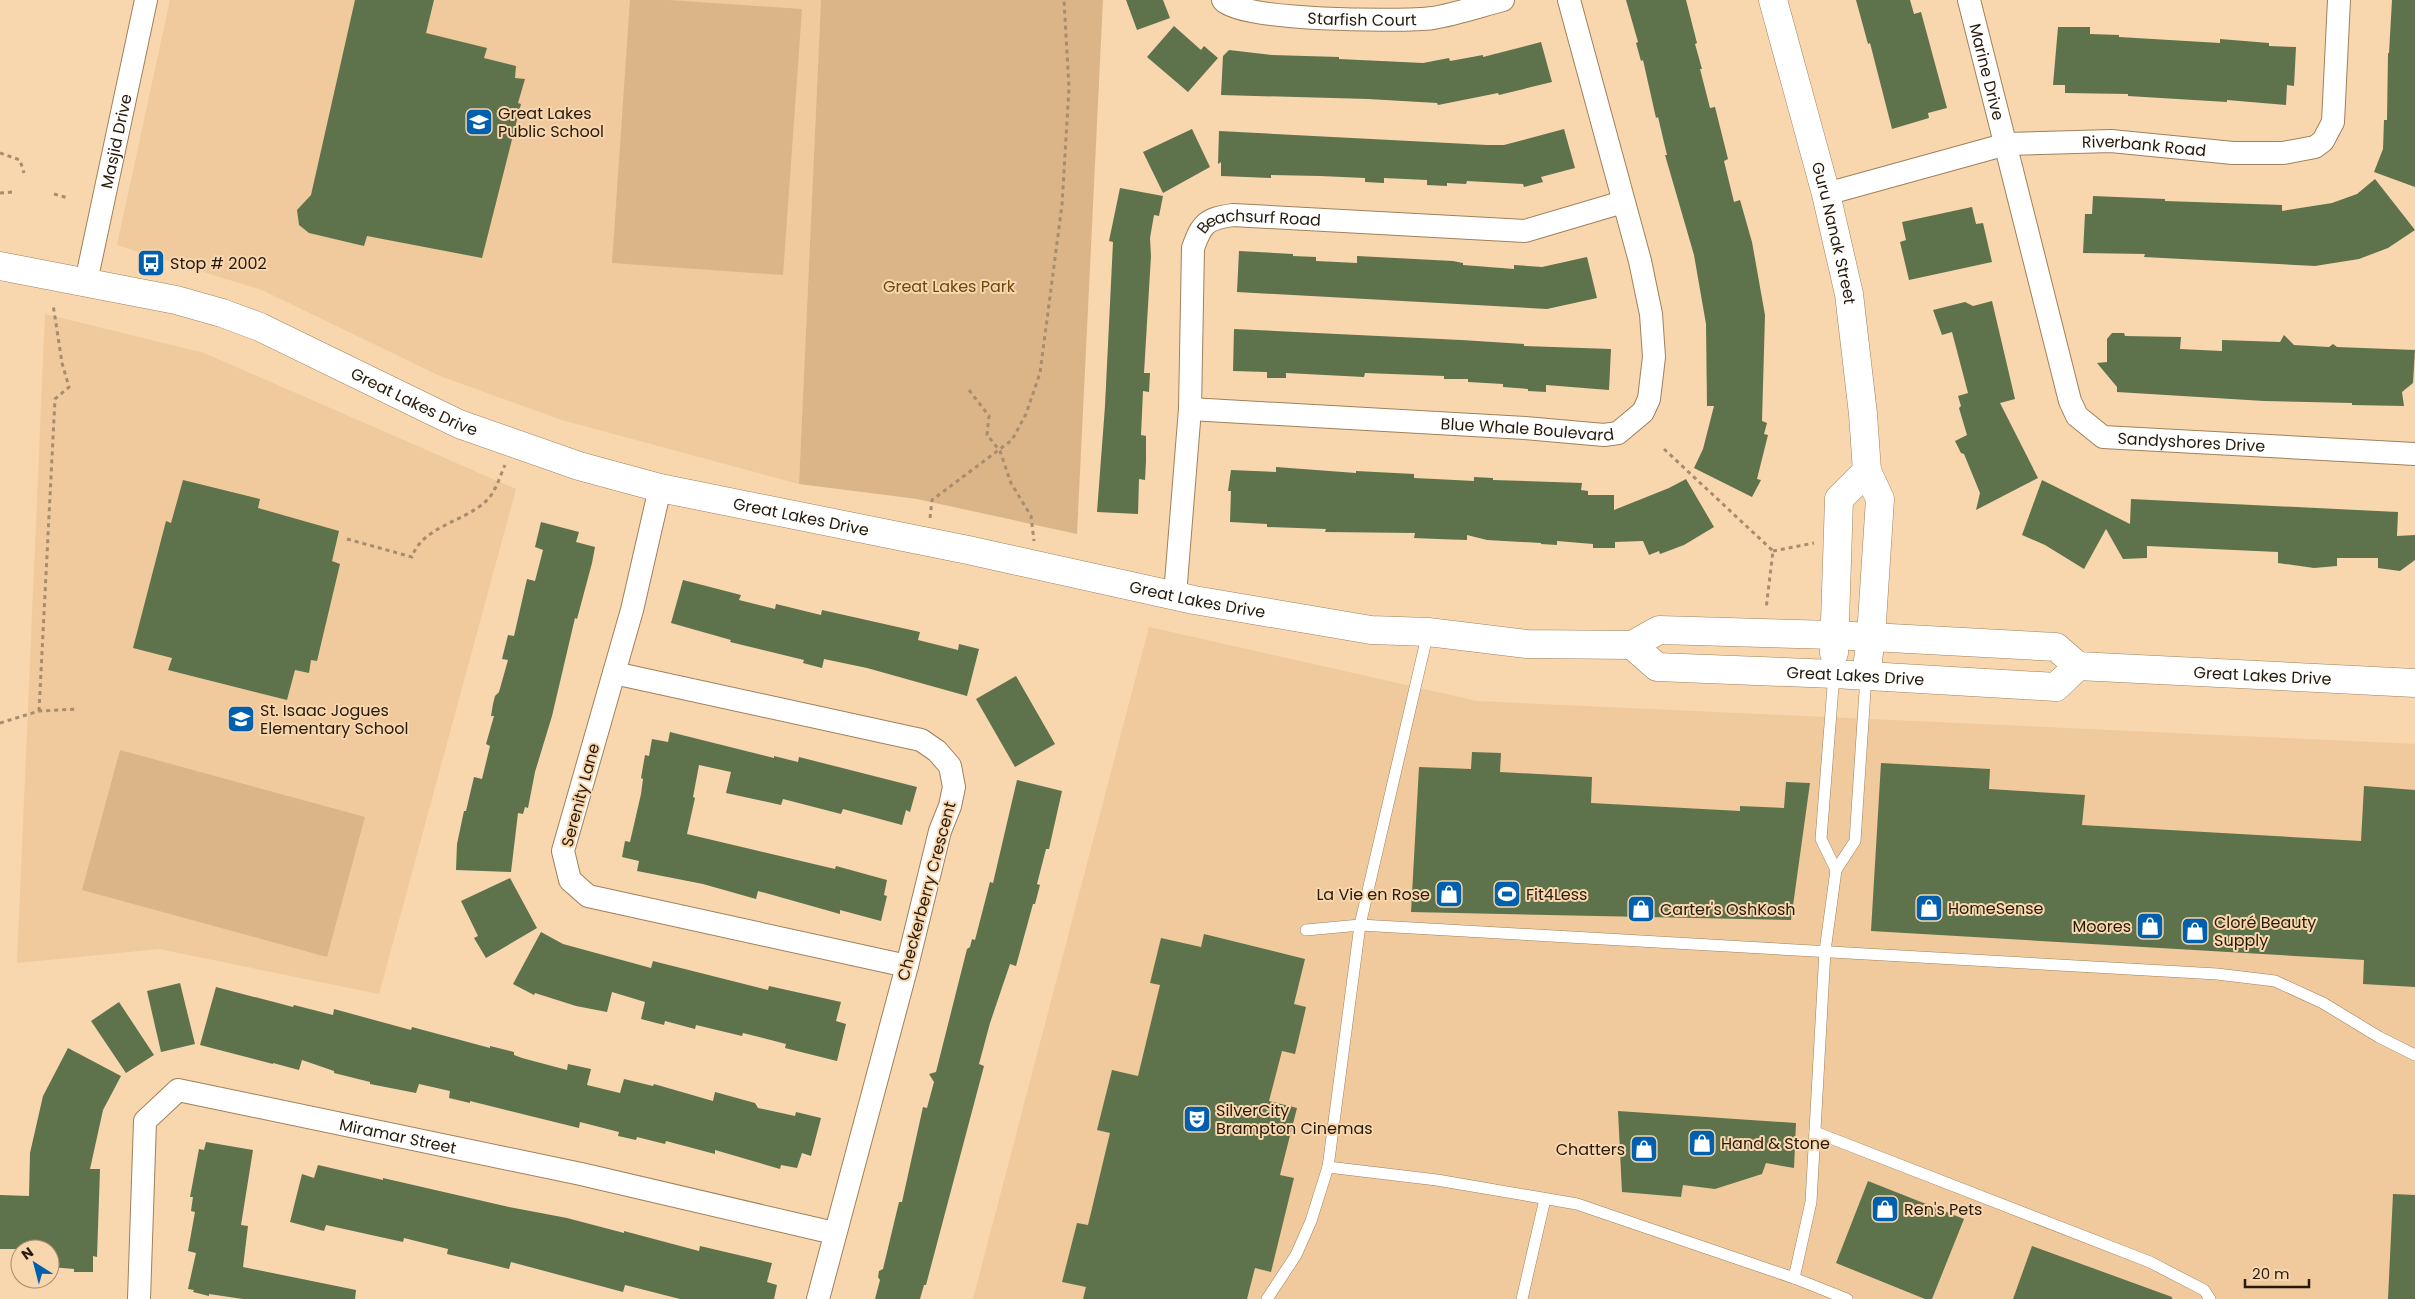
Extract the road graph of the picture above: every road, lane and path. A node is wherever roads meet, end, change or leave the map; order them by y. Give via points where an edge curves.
1 (146, 0) edge
2 (1064, 0) edge
3 (1223, 0) edge
4 (1503, 0) edge
5 (1569, 0) edge
6 (1773, 0) edge
7 (1969, 0) edge
8 (2339, 0) edge
9 (2007, 144) junction
10 (0, 152) edge
11 (24, 174) dead end
12 (13, 192) dead end
13 (0, 193) edge
14 (54, 194) dead end
15 (1826, 194) junction
16 (68, 198) dead end
17 (1623, 202) junction
18 (0, 266) edge
19 (86, 282) junction
20 (53, 304) dead end
21 (969, 390) dead end
22 (1190, 409) junction
23 (514, 443) junction
24 (1664, 450) dead end
25 (1000, 451) junction
26 (2415, 454) edge
27 (1866, 471) junction
28 (660, 488) junction
29 (346, 539) dead end
30 (927, 541) junction
31 (1773, 551) junction
32 (1838, 551) junction
33 (1035, 564) junction
34 (1175, 596) junction
35 (1428, 632) junction
36 (1768, 634) junction
37 (1834, 635) junction
38 (1871, 637) junction
39 (1632, 645) junction
40 (2078, 666) junction
41 (614, 673) junction
42 (1834, 674) junction
43 (1866, 676) junction
44 (2415, 684) edge
45 (78, 710) dead end
46 (40, 711) junction
47 (0, 722) edge
48 (1836, 870) junction
49 (1360, 925) junction
50 (1306, 930) dead end
51 (1825, 951) junction
52 (906, 966) junction
53 (2415, 1055) edge
54 (1815, 1132) junction
55 (1328, 1167) junction
56 (1545, 1199) junction
57 (834, 1233) junction
58 (1794, 1278) junction
59 (140, 1299) edge
60 (818, 1299) edge
61 (1267, 1299) edge
62 (1522, 1299) edge
63 (1848, 1299) edge
64 (2210, 1299) edge

1 - 19 street, Masjid Drive
2 - 25 path via 1070,88 1062,204 1040,373 1026,414 1012,440
3 - 4 street, Starfish Court via 1241,9 1281,15 1359,20 1434,18
5 - 17 street, Blue Whale Boulevard
6 - 15 street, Guru Nanak Street
7 - 9 street, Marine Drive
8 - 9 street, Riverbank Road via 2333,122 2315,147 2284,153 2233,153 2111,141
9 - 15 street, Riverbank Road
9 - 26 street, Sandyshores Drive via 2070,401 2077,416 2087,425 2103,437
10 - 11 path via 20,160
12 - 13 path
14 - 16 path
15 - 27 street, Guru Nanak Street via 1849,294
17 - 22 street, Beachsurf Road via 1525,231 1233,215 1216,218 1200,228 1192,248
17 - 22 street, Blue Whale Boulevard via 1651,314 1654,357 1649,399 1642,412 1618,433 1588,435 1525,428
18 - 19 street, Great Lakes Drive
19 - 23 street, Great Lakes Drive via 176,300 260,327 459,424
20 - 46 path via 69,387 55,399
21 - 25 path via 989,416 987,435
22 - 34 street, Beachsurf Road
23 - 28 street, Great Lakes Drive via 579,466
23 - 29 path via 486,502 428,536 415,547 412,557
24 - 31 path
25 - 30 path via 932,500
25 - 33 path via 1012,483 1030,516
27 - 32 street via 1839,499
27 - 38 street, Guru Nanak Street via 1880,499
28 - 30 street, Great Lakes Drive
28 - 41 street, Serenity Lane
30 - 33 street, Great Lakes Drive
31 - 32 path via 1814,543
31 - 36 path via 1766,602
32 - 37 street
33 - 34 street, Great Lakes Drive
34 - 35 street, Great Lakes Drive via 1371,630
35 - 39 street, Great Lakes Drive via 1527,644
35 - 49 lane
36 - 37 street, Great Lakes Drive
36 - 39 street, Great Lakes Drive via 1659,630
37 - 38 street, Great Lakes Drive
37 - 42 street
38 - 40 street, Great Lakes Drive via 2056,647
38 - 43 street, Guru Nanak Street
39 - 42 street, Great Lakes Drive via 1657,667
40 - 43 street, Great Lakes Drive via 2056,687
40 - 44 street, Great Lakes Drive
41 - 52 street, Checkerberry Crescent via 920,740 937,751 950,766 954,787
41 - 52 street, Serenity Lane via 563,851 570,880 588,896
42 - 43 street, Great Lakes Drive
42 - 48 lane via 1821,839
43 - 48 lane via 1855,841
45 - 46 path
46 - 47 path
48 - 51 lane
49 - 50 lane
49 - 51 lane
49 - 55 lane
51 - 53 lane via 2217,974 2275,981 2323,1003
51 - 54 lane
52 - 57 street, Checkerberry Crescent
54 - 58 lane via 1811,1202
54 - 64 lane via 2150,1262 2204,1290
55 - 56 lane via 1437,1180
55 - 61 lane via 1296,1255
56 - 58 lane via 1577,1204
56 - 62 lane
57 - 59 street, Miramar Street via 581,1174 178,1090 145,1121
57 - 60 street, Checkerberry Crescent
58 - 63 lane

